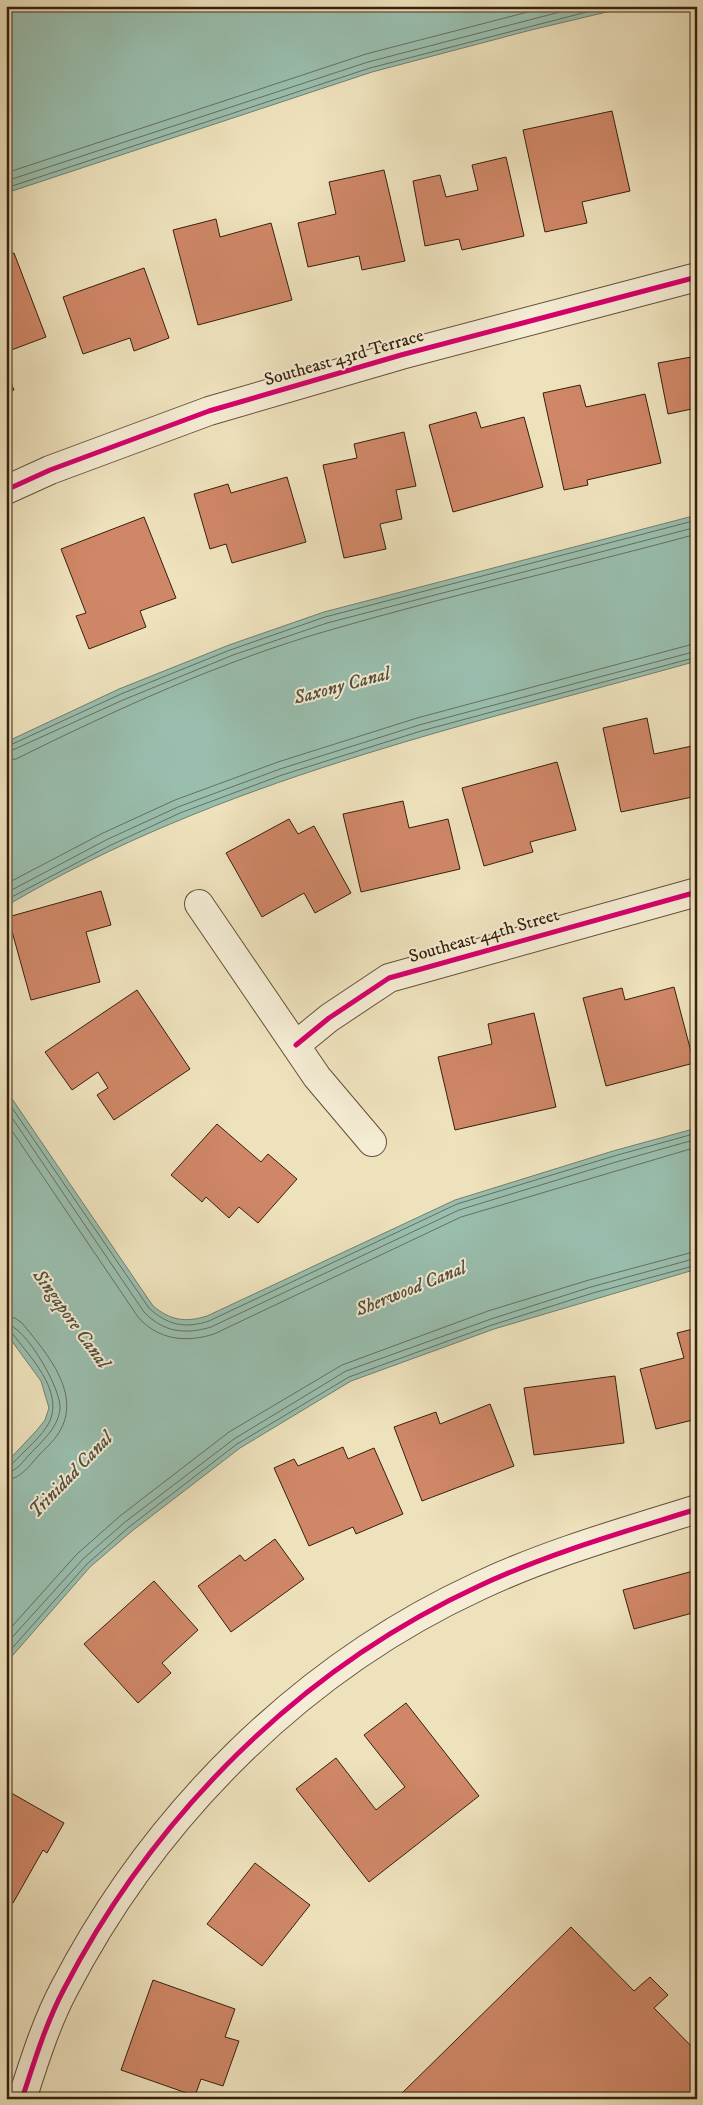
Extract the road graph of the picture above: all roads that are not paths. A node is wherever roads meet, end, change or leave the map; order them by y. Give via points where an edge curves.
1 (697, 276) edge
2 (6, 490) edge
3 (697, 892) edge
4 (200, 904) dead end
5 (296, 1045) junction
6 (372, 1142) dead end
7 (697, 1509) edge
8 (22, 2099) edge

1 - 2 street, Southeast 43rd Terrace via 401,355 209,411 68,463
3 - 5 street, Southeast 44th Street via 389,978 329,1018
4 - 5 street
5 - 6 street via 317,1077
7 - 8 street via 578,1546 479,1586 396,1630 334,1672 274,1720 219,1771 168,1827 122,1890 62,1991

